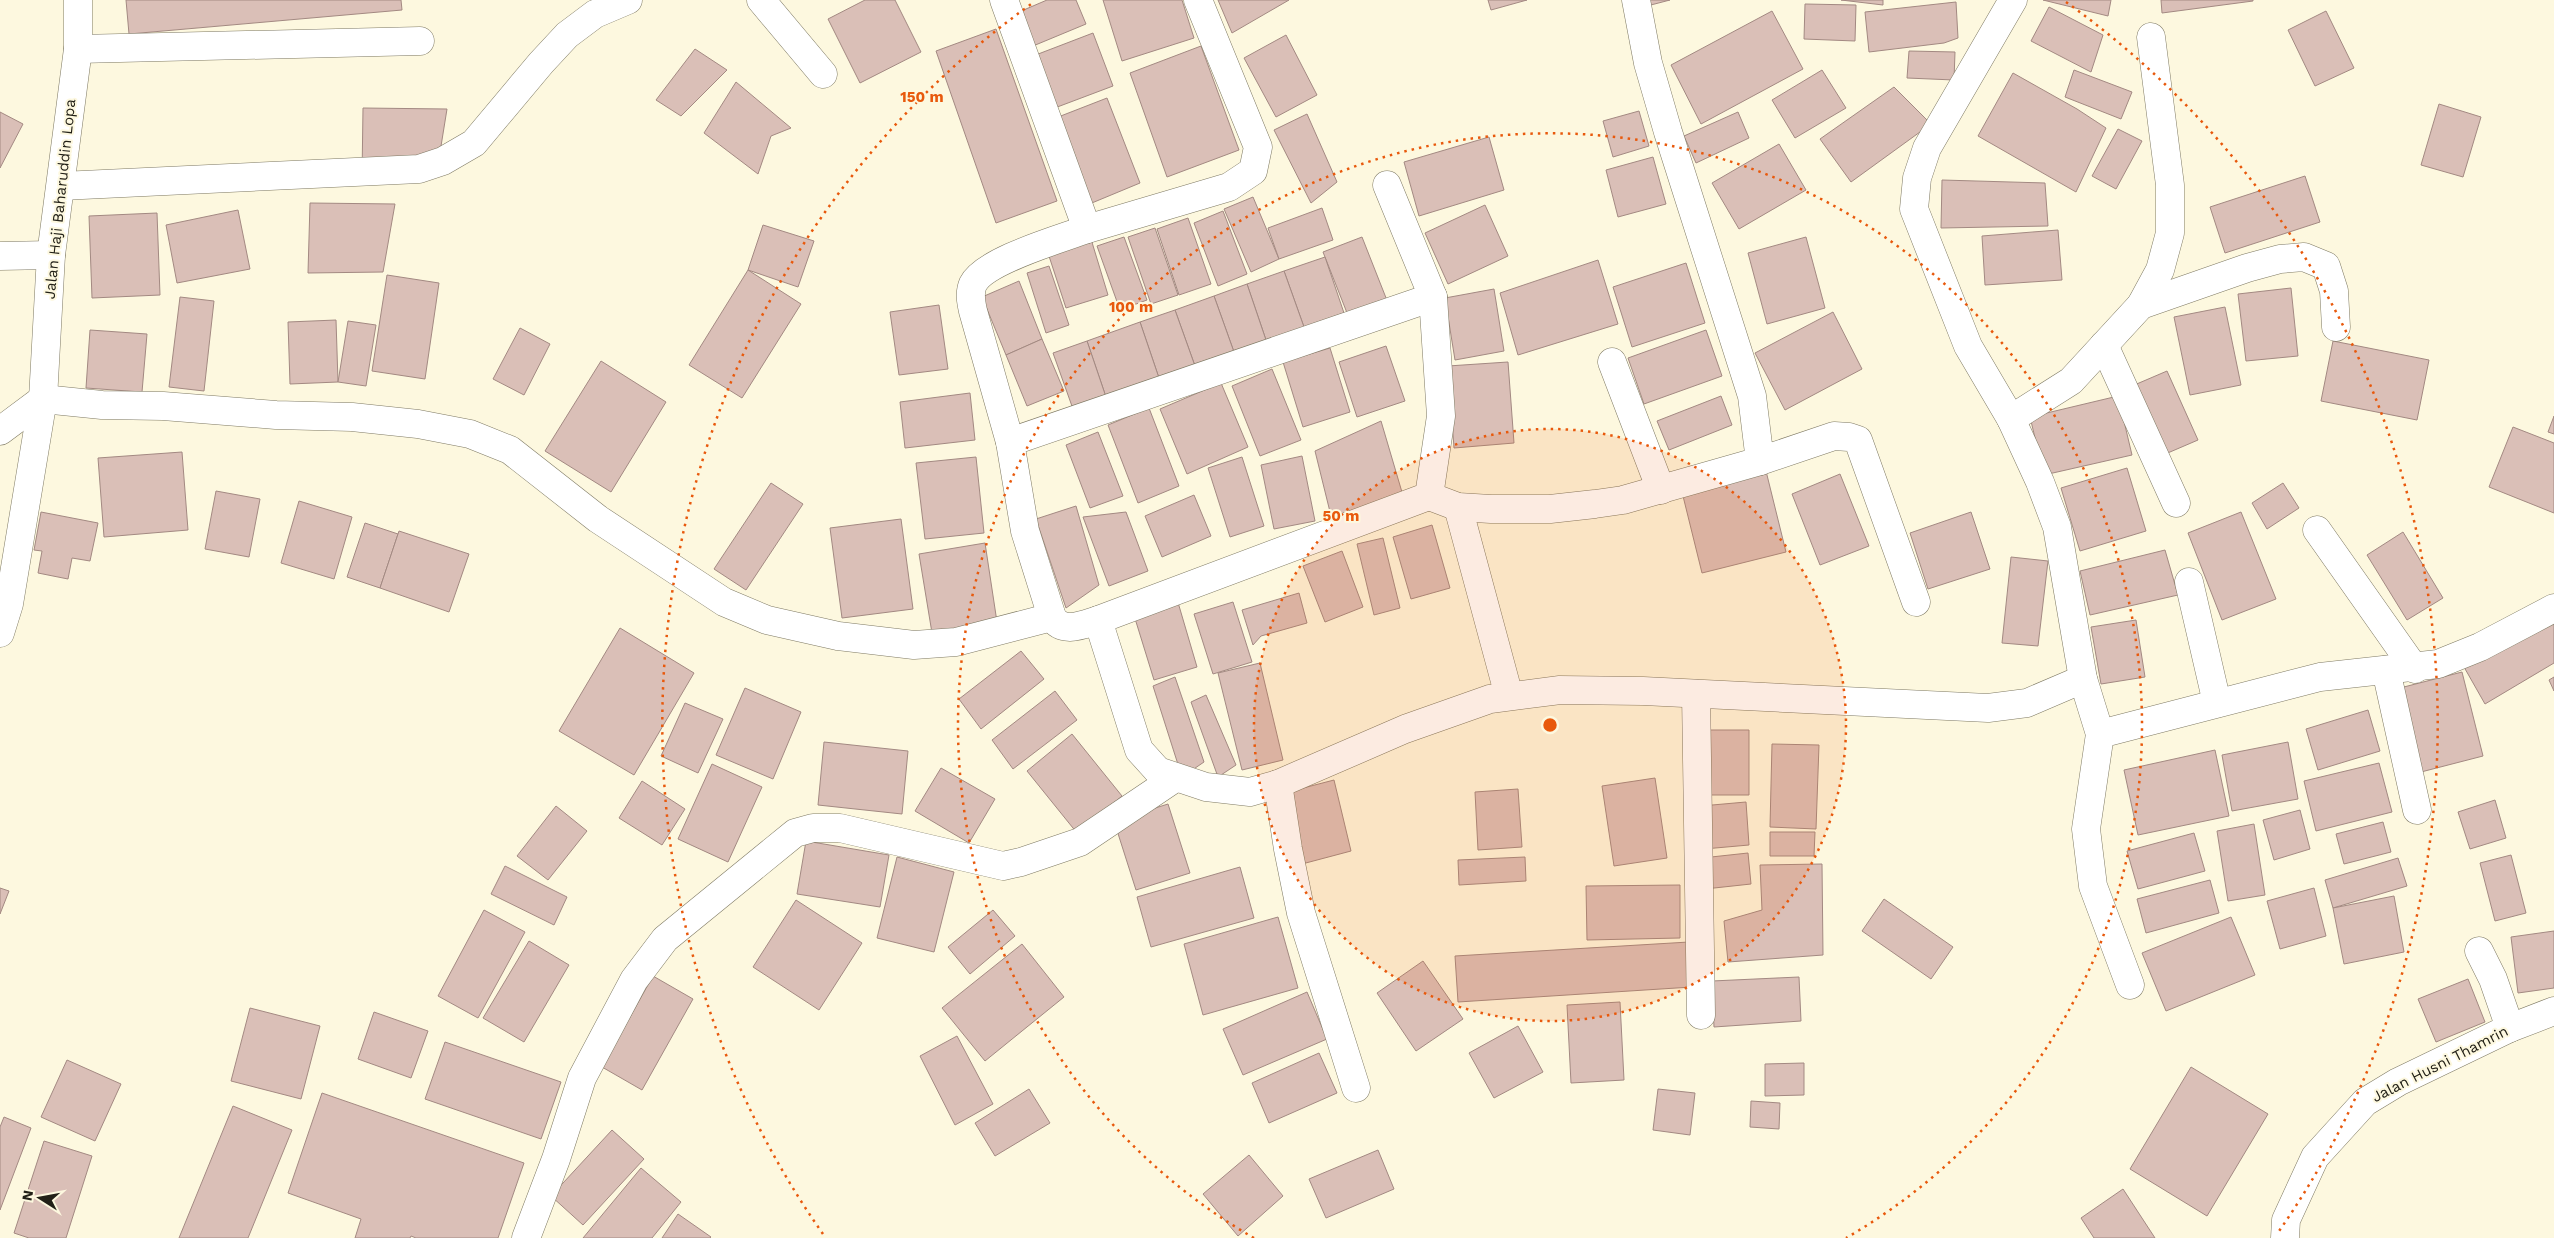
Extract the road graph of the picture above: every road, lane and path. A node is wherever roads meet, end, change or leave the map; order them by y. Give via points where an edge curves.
1 (78, 0) edge
2 (628, 0) edge
3 (761, 0) edge
4 (1004, 0) edge
5 (1198, 0) edge
6 (1636, 0) edge
7 (2013, 0) edge
8 (590, 7) edge
9 (2152, 37) dead end
10 (420, 41) dead end
11 (78, 49) junction
12 (823, 74) dead end
13 (1386, 185) dead end
14 (61, 186) junction
15 (1087, 230) junction
16 (51, 255) junction
17 (0, 256) edge
18 (1433, 297) junction
19 (2142, 305) junction
20 (2336, 327) dead end
21 (2104, 345) junction
22 (1612, 362) dead end
23 (43, 399) junction
24 (2011, 418) junction
25 (0, 431) edge
26 (1010, 442) junction
27 (1760, 461) junction
28 (1661, 490) junction
29 (1429, 496) junction
30 (2176, 503) dead end
31 (1458, 507) junction
32 (2317, 530) dead end
33 (2189, 582) dead end
34 (1916, 602) dead end
35 (2554, 608) edge
36 (1052, 617) junction
37 (1098, 620) junction
38 (0, 633) edge
39 (2415, 669) junction
40 (2386, 670) junction
41 (2083, 679) junction
42 (1696, 694) junction
43 (1509, 696) junction
44 (2217, 703) junction
45 (2100, 734) junction
46 (1175, 778) junction
47 (1278, 784) junction
48 (2417, 810) dead end
49 (2479, 951) dead end
50 (2130, 985) dead end
51 (2554, 1010) edge
52 (1701, 1015) dead end
53 (2510, 1028) junction
54 (1356, 1088) dead end
55 (526, 1238) edge
56 (2285, 1238) edge

1 - 11 street, Jalan Haji Baharuddin Lopa
2 - 8 street
3 - 12 street
4 - 15 street
5 - 15 street via 1258,147 1252,171 1229,187
6 - 27 street via 1648,63 1668,132 1752,396
7 - 24 street via 1927,148 1918,178 1914,209 1968,346
8 - 14 street via 474,143 443,161 419,169
9 - 19 street via 2170,185 2170,233 2160,270
10 - 11 street
11 - 14 street, Jalan Haji Baharuddin Lopa
13 - 18 street
14 - 16 street, Jalan Haji Baharuddin Lopa
15 - 26 street via 1005,260 985,271 973,285 970,295 975,321
16 - 17 street
16 - 23 street, Jalan Haji Baharuddin Lopa
18 - 26 street
18 - 29 street via 1441,416
19 - 20 street via 2247,268 2280,259 2304,257 2326,266 2334,291
19 - 21 street
21 - 24 street via 2071,381
21 - 30 street
22 - 28 street
23 - 25 street
23 - 36 street via 102,405 352,417 470,434 510,450 598,518 724,602 766,620 838,636 914,644 956,642
23 - 38 street, Jalan Haji Baharuddin Lopa via 9,604
24 - 41 street via 2057,527
26 - 36 street via 1025,531
27 - 28 street
27 - 34 street via 1834,436 1858,440
28 - 31 street via 1623,500 1550,508
29 - 31 street
29 - 37 street
31 - 43 street
32 - 39 street
33 - 44 street
35 - 39 street via 2480,647 2438,664
36 - 37 street via 1056,624 1064,627
37 - 46 street via 1139,750 1158,771
39 - 40 street
40 - 44 street via 2320,677
40 - 48 street
41 - 42 street via 2027,702 1988,708
41 - 45 street
42 - 43 street via 1560,690
42 - 52 street
43 - 47 street via 1490,699 1406,729
44 - 45 street
45 - 50 street via 2086,829 2093,886
46 - 47 street via 1206,787 1250,792
46 - 55 street via 1080,842 1003,866 840,828 813,828 795,833 665,939 634,980 582,1078
47 - 54 street via 1301,914
49 - 53 street via 2493,979
51 - 53 street, Jalan Husni Thamrin
53 - 56 street, Jalan Husni Thamrin via 2398,1082 2365,1102 2315,1157 2286,1220

